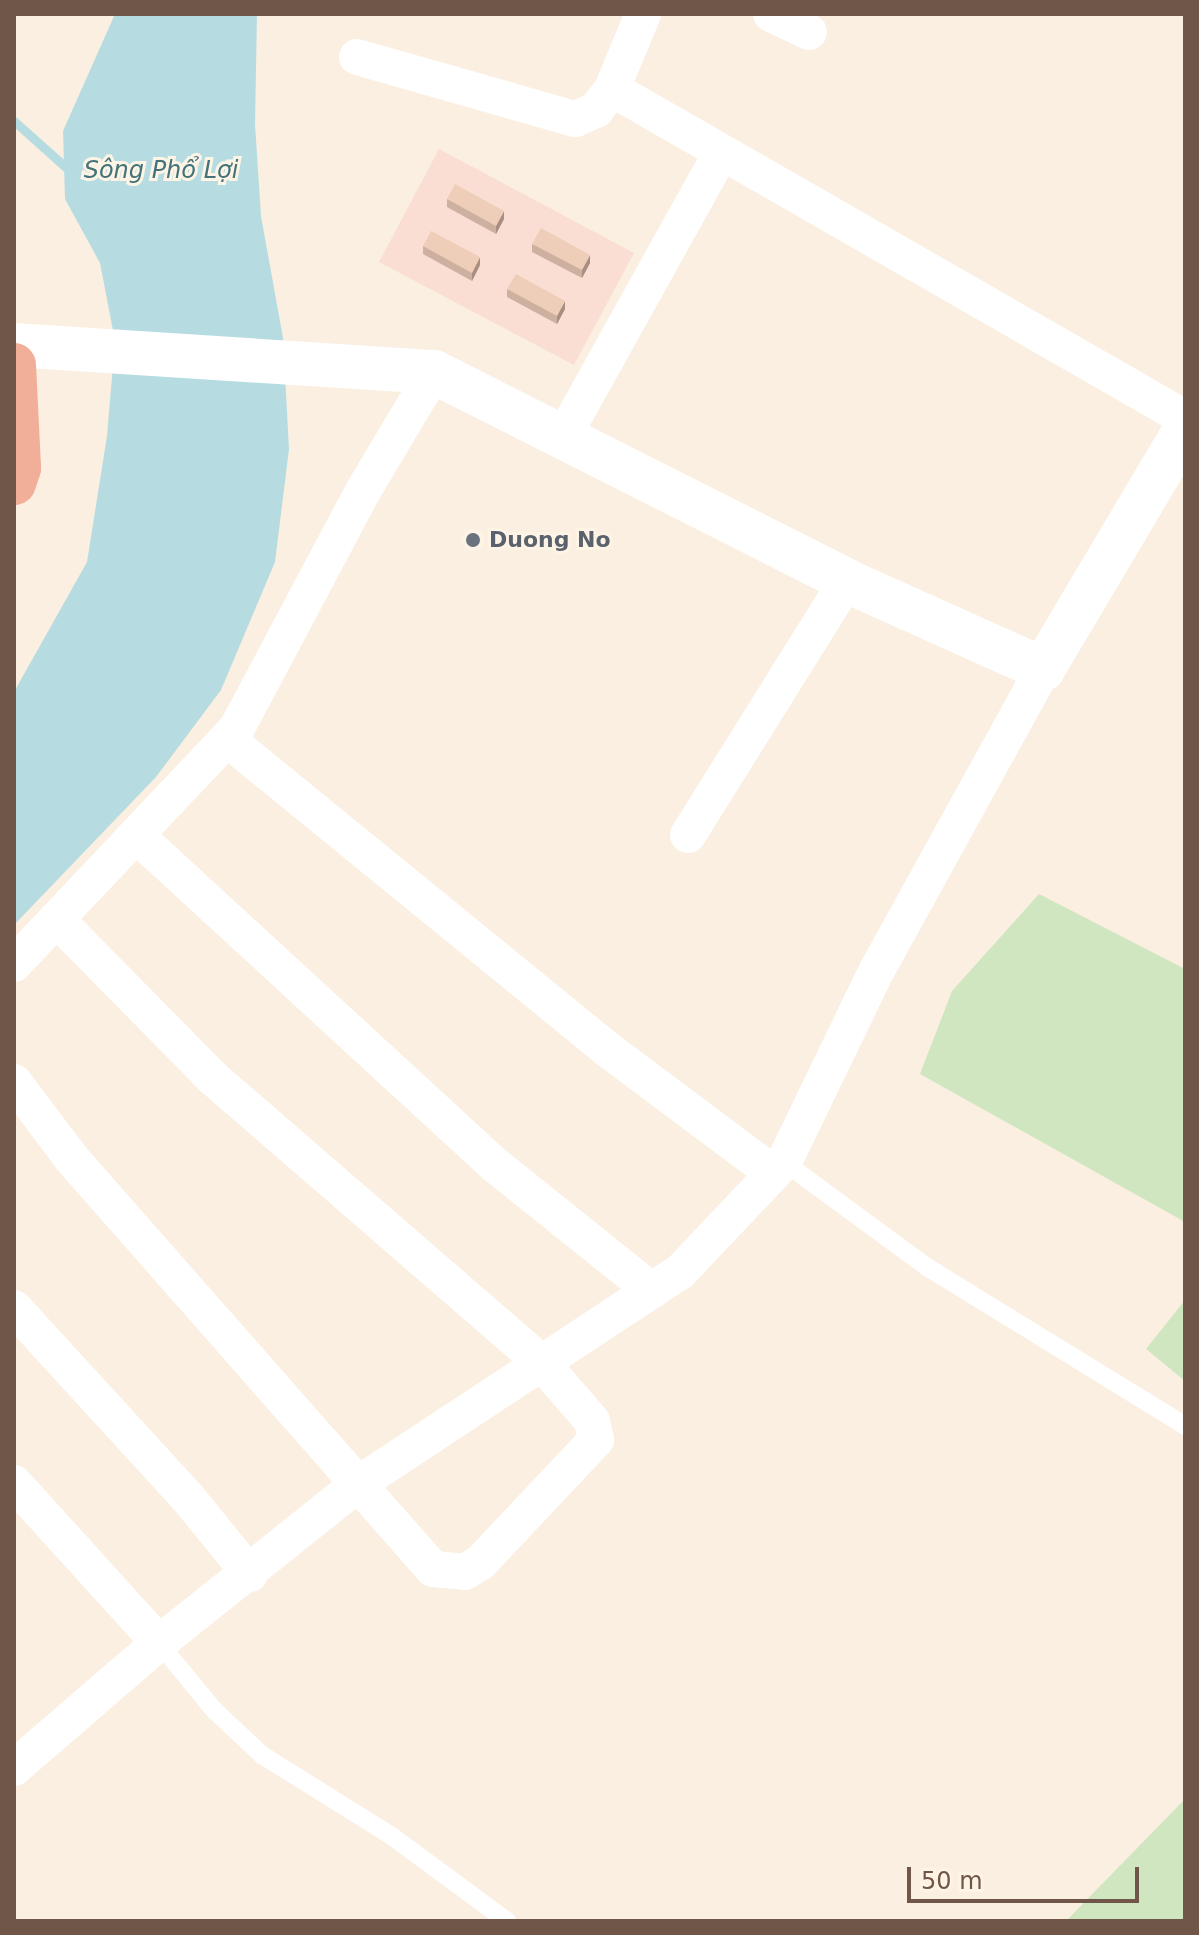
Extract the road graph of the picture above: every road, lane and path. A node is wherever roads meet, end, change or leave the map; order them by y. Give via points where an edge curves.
1 (643, 14) edge
2 (771, 14) edge
3 (809, 32) dead end
4 (357, 57) dead end
5 (612, 89) junction
6 (721, 153) junction
7 (14, 345) edge
8 (14, 365) edge
9 (434, 372) junction
10 (1185, 418) edge
11 (1185, 430) edge
12 (563, 437) junction
13 (14, 483) edge
14 (847, 581) junction
15 (1043, 669) junction
16 (227, 739) junction
17 (136, 835) junction
18 (688, 835) dead end
19 (56, 919) junction
20 (14, 964) edge
21 (14, 1082) edge
22 (778, 1168) junction
23 (652, 1291) junction
24 (14, 1308) edge
25 (542, 1363) junction
26 (1185, 1426) edge
27 (14, 1483) edge
28 (358, 1484) junction
29 (250, 1574) junction
30 (159, 1643) junction
31 (20, 1749) edge
32 (507, 1921) edge

1 - 5 street
2 - 3 street
4 - 5 street via 575,119 596,110
5 - 6 street
6 - 10 street
6 - 12 street
7 - 9 main road
8 - 13 highway via 19,468
9 - 12 main road
9 - 16 street
11 - 15 main road
12 - 14 main road
14 - 15 main road
14 - 18 street
15 - 22 street via 877,970
16 - 17 street
16 - 22 street via 607,1049
17 - 19 street
17 - 23 street via 462,1136
19 - 20 street
19 - 25 street via 212,1077
21 - 28 street via 72,1159
22 - 23 street via 680,1272
22 - 26 lane
23 - 25 street
24 - 29 street via 188,1498
25 - 28 street
25 - 28 street via 592,1421 596,1440 481,1562 465,1572 433,1569
27 - 30 street
28 - 29 street
29 - 30 street
30 - 31 street
30 - 32 lane via 214,1710 262,1755 393,1837

